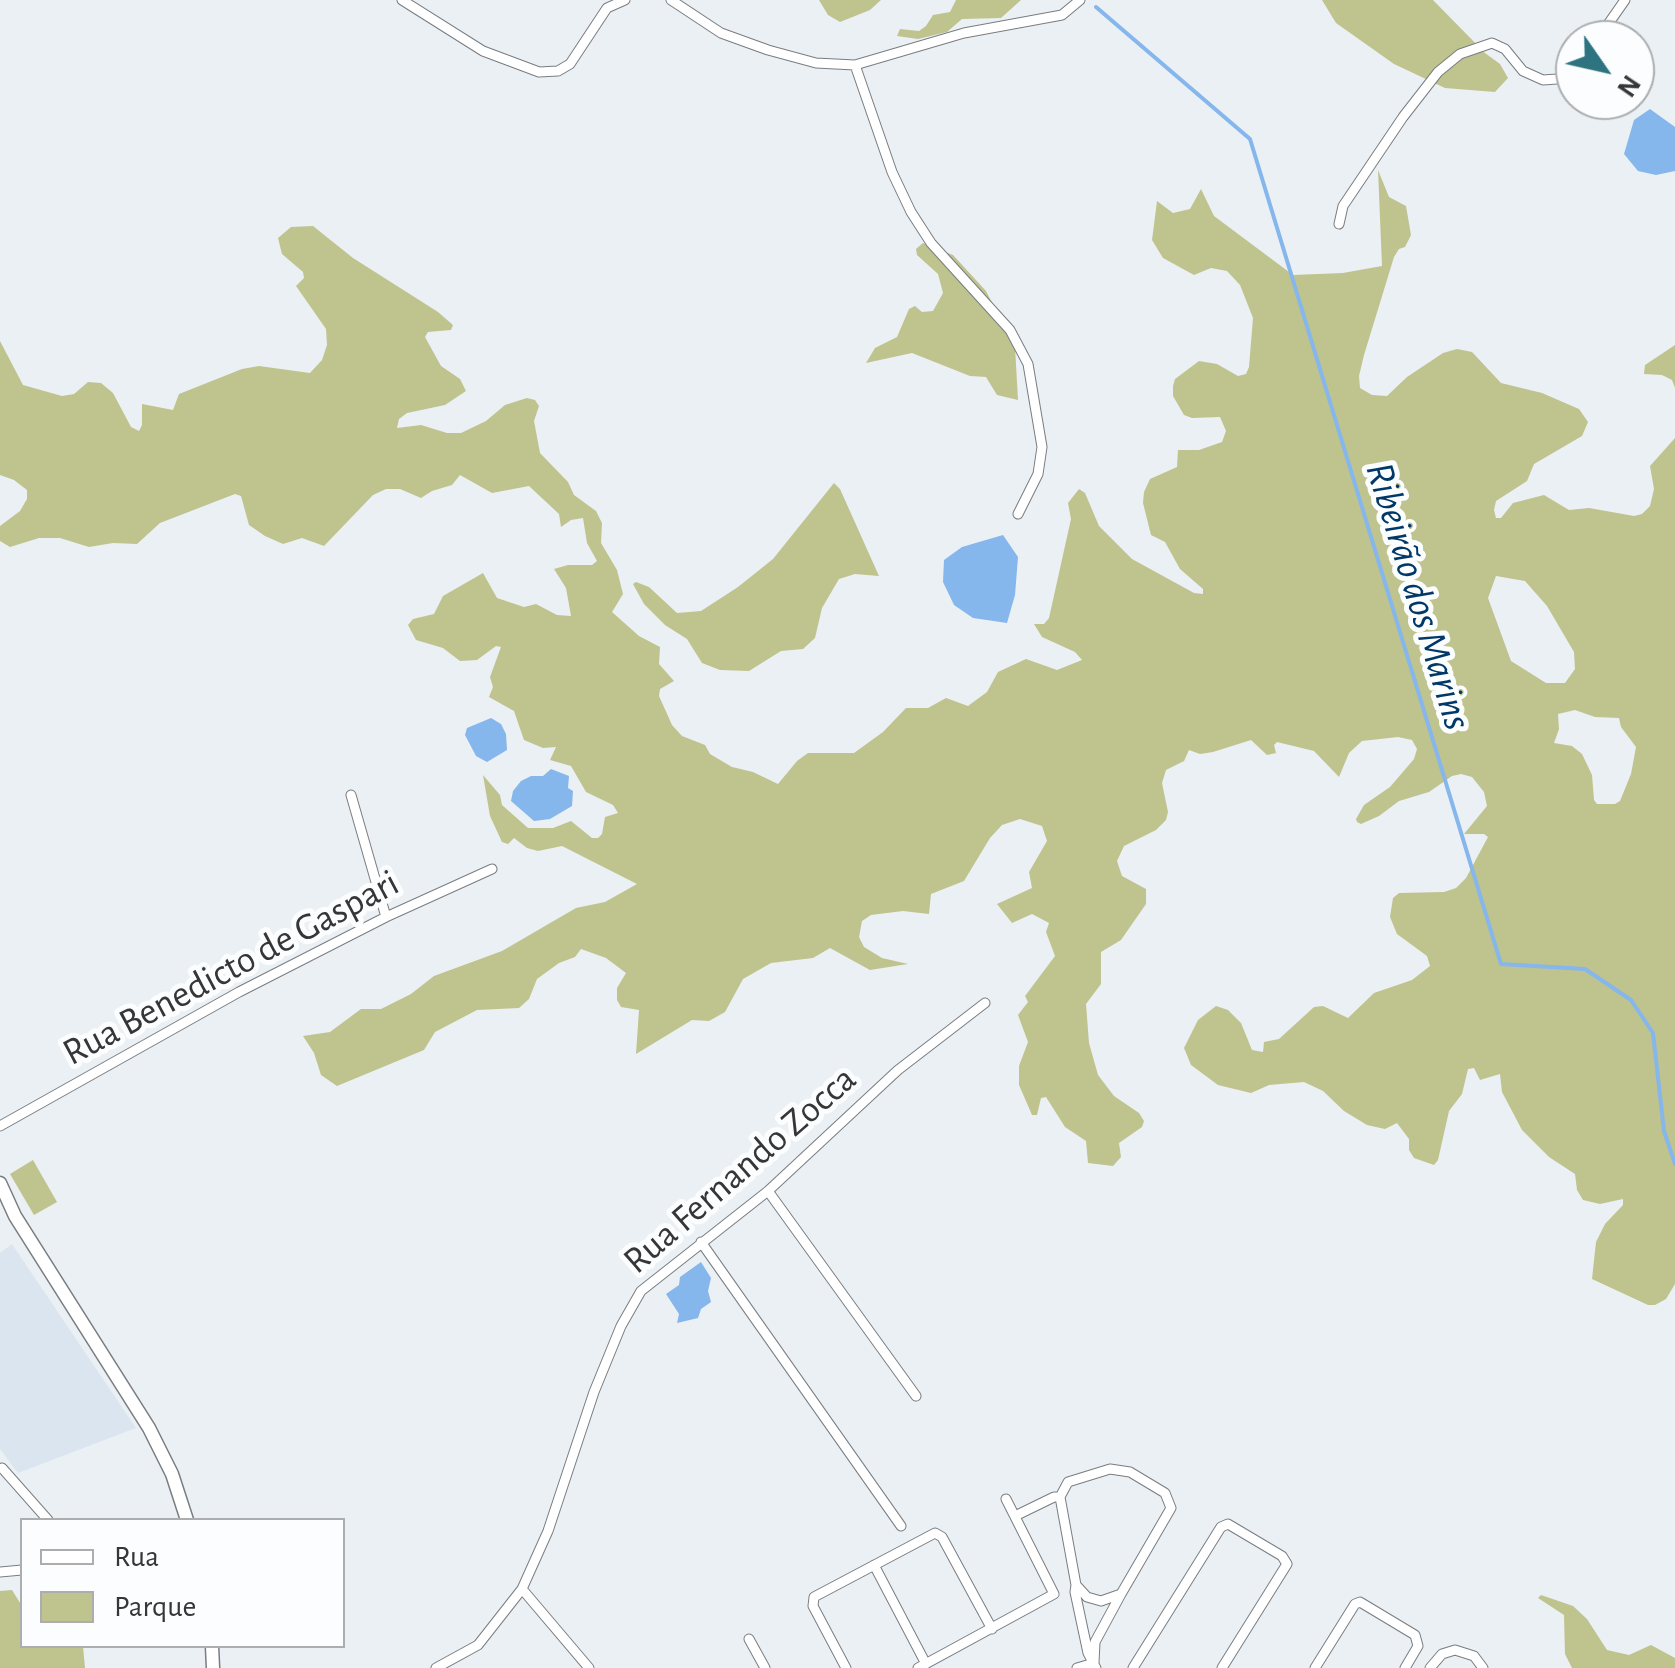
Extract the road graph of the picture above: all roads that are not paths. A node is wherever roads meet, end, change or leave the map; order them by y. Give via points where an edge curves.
1 (402, 0) edge
2 (625, 0) edge
3 (671, 0) edge
4 (1080, 0) edge
5 (855, 64) junction
6 (1555, 79) edge
7 (1339, 224) dead end
8 (1018, 514) dead end
9 (351, 796) dead end
10 (492, 869) dead end
11 (386, 917) junction
12 (985, 1004) dead end
13 (0, 1126) edge
14 (0, 1183) edge
15 (768, 1191) junction
16 (701, 1242) junction
17 (916, 1396) dead end
18 (2, 1468) edge
19 (1060, 1497) junction
20 (1006, 1498) dead end
21 (1015, 1516) junction
22 (46, 1518) edge
23 (186, 1518) edge
24 (901, 1526) dead end
25 (874, 1564) junction
26 (1076, 1585) junction
27 (522, 1589) junction
28 (1121, 1594) junction
29 (992, 1629) junction
30 (749, 1639) dead end
31 (1095, 1665) edge
32 (922, 1666) edge
33 (436, 1668) edge
34 (589, 1668) edge
35 (764, 1668) edge
36 (846, 1668) edge
37 (1078, 1668) edge
38 (1133, 1668) edge
39 (1222, 1668) edge
40 (1315, 1668) edge
41 (1405, 1668) edge
42 (1430, 1668) edge
43 (1483, 1668) edge

1 - 2 street via 483,50 539,72 570,64 607,8
3 - 5 street via 721,32 768,50 816,64
4 - 5 street via 1062,15
5 - 8 street via 911,212 931,244 1010,330 1028,364 1042,447 1038,474
6 - 7 street via 1524,71 1492,43 1460,54 1404,117 1343,206
9 - 11 street
10 - 11 street, Rua Benedicto de Gaspari
11 - 13 street, Rua Benedicto de Gaspari
12 - 15 street, Rua Fernando Zocca via 898,1070
14 - 23 main road via 149,1428
15 - 16 street, Rua Fernando Zocca
15 - 17 street
16 - 24 street
16 - 27 street, Rua Fernando Zocca via 641,1290 622,1326
18 - 22 street
19 - 21 street
19 - 26 street
19 - 28 street via 1068,1482 1110,1469 1130,1472 1168,1496 1170,1512
20 - 21 street
21 - 29 street via 1054,1594
25 - 29 street via 939,1534
25 - 32 street
25 - 36 street via 813,1600
26 - 28 street via 1094,1600
26 - 31 street
27 - 33 street, Rua Fernando Zocca via 478,1646
27 - 34 street
28 - 31 street via 1096,1642
29 - 32 street
30 - 35 street
31 - 37 street
38 - 39 street via 1228,1524 1286,1564
40 - 41 street via 1360,1602 1416,1634 1418,1646
42 - 43 street via 1455,1650 1474,1656

